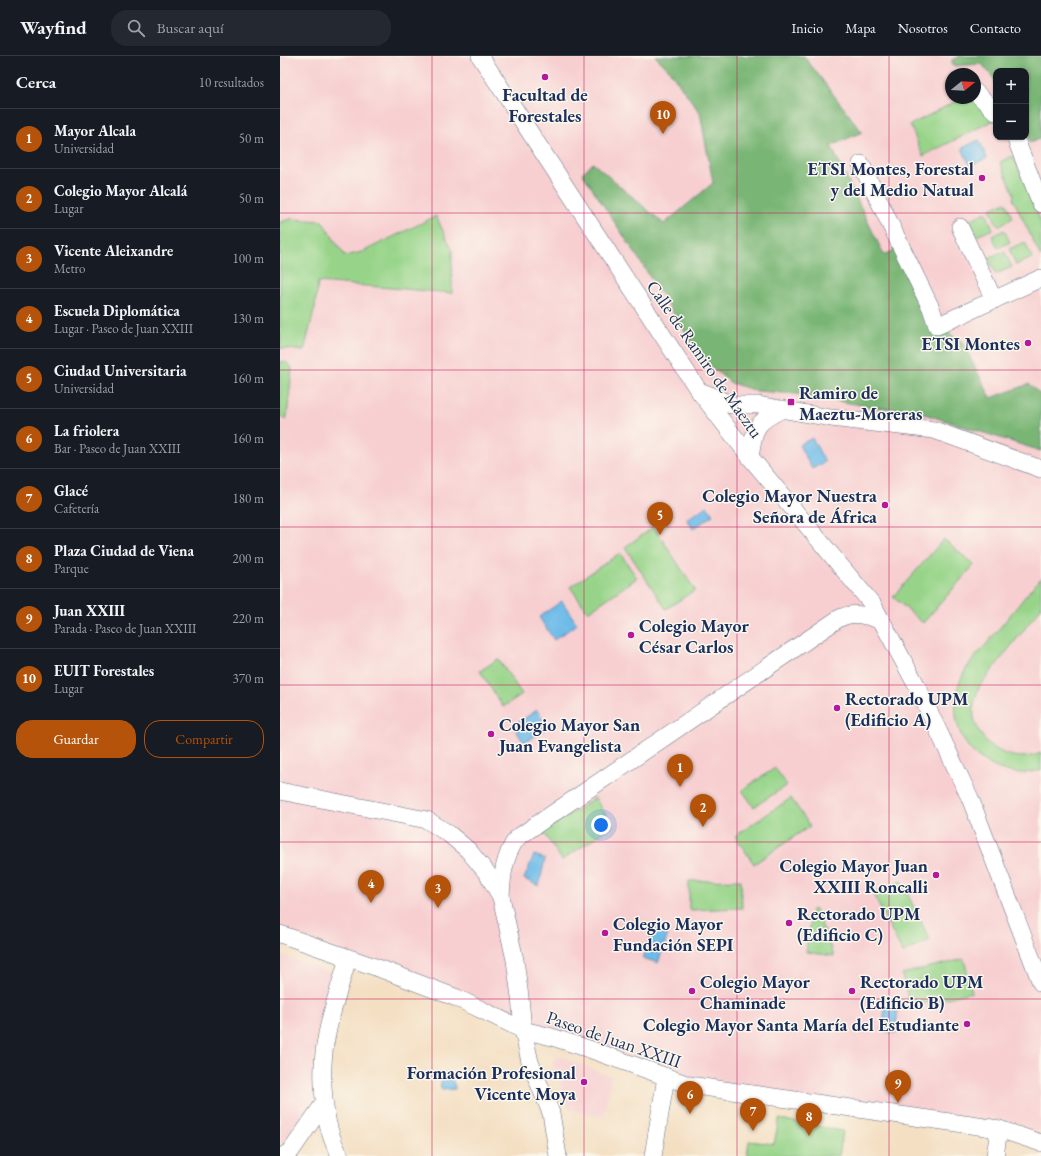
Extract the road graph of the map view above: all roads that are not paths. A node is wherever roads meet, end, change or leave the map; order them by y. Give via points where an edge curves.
1 (480, 56) edge
2 (981, 98) edge
3 (993, 109) edge
4 (1016, 140) edge
5 (860, 164) dead end
6 (1041, 204) edge
7 (960, 227) dead end
8 (1041, 278) edge
9 (994, 300) junction
10 (699, 391) junction
11 (783, 409) junction
12 (750, 457) junction
13 (1041, 469) edge
14 (882, 621) junction
15 (280, 791) edge
16 (501, 897) junction
17 (280, 934) edge
18 (348, 958) junction
19 (1041, 983) edge
20 (523, 1030) junction
21 (666, 1077) junction
22 (324, 1103) junction
23 (999, 1130) junction
24 (1041, 1130) edge
25 (1022, 1136) junction
26 (1041, 1143) edge
27 (284, 1156) edge
28 (340, 1156) edge
29 (558, 1156) edge
30 (653, 1156) edge
31 (995, 1156) edge

1 - 10 street, Calle de Ramiro de Maeztu
2 - 3 street
4 - 6 street
5 - 9 street via 937,326
7 - 9 street
8 - 9 street
10 - 11 street via 731,405
10 - 12 street, Calle de Ramiro de Maeztu
11 - 12 street via 758,424
11 - 13 street via 830,418 934,430
12 - 14 street, Calle de Ramiro de Maeztu via 860,588
14 - 16 street via 857,614 845,615 838,619 517,838 510,847 505,862
14 - 19 street, Calle de Ramiro de Maeztu via 919,690 970,798
15 - 16 street via 427,820 450,834 468,850 487,872
16 - 20 street via 515,960
17 - 18 street, Paseo de Juan XXIII
18 - 20 street, Paseo de Juan XXIII via 457,998
18 - 22 street via 326,1035 322,1076
20 - 21 street, Paseo de Juan XXIII via 592,1050
20 - 29 street via 530,1062 551,1113
21 - 23 street, Paseo de Juan XXIII via 689,1085
21 - 30 street
22 - 27 street via 291,1151
22 - 28 street via 328,1125
23 - 25 street, Paseo de Juan XXIII
23 - 31 street
24 - 25 street
25 - 26 street, Paseo de Juan XXIII

